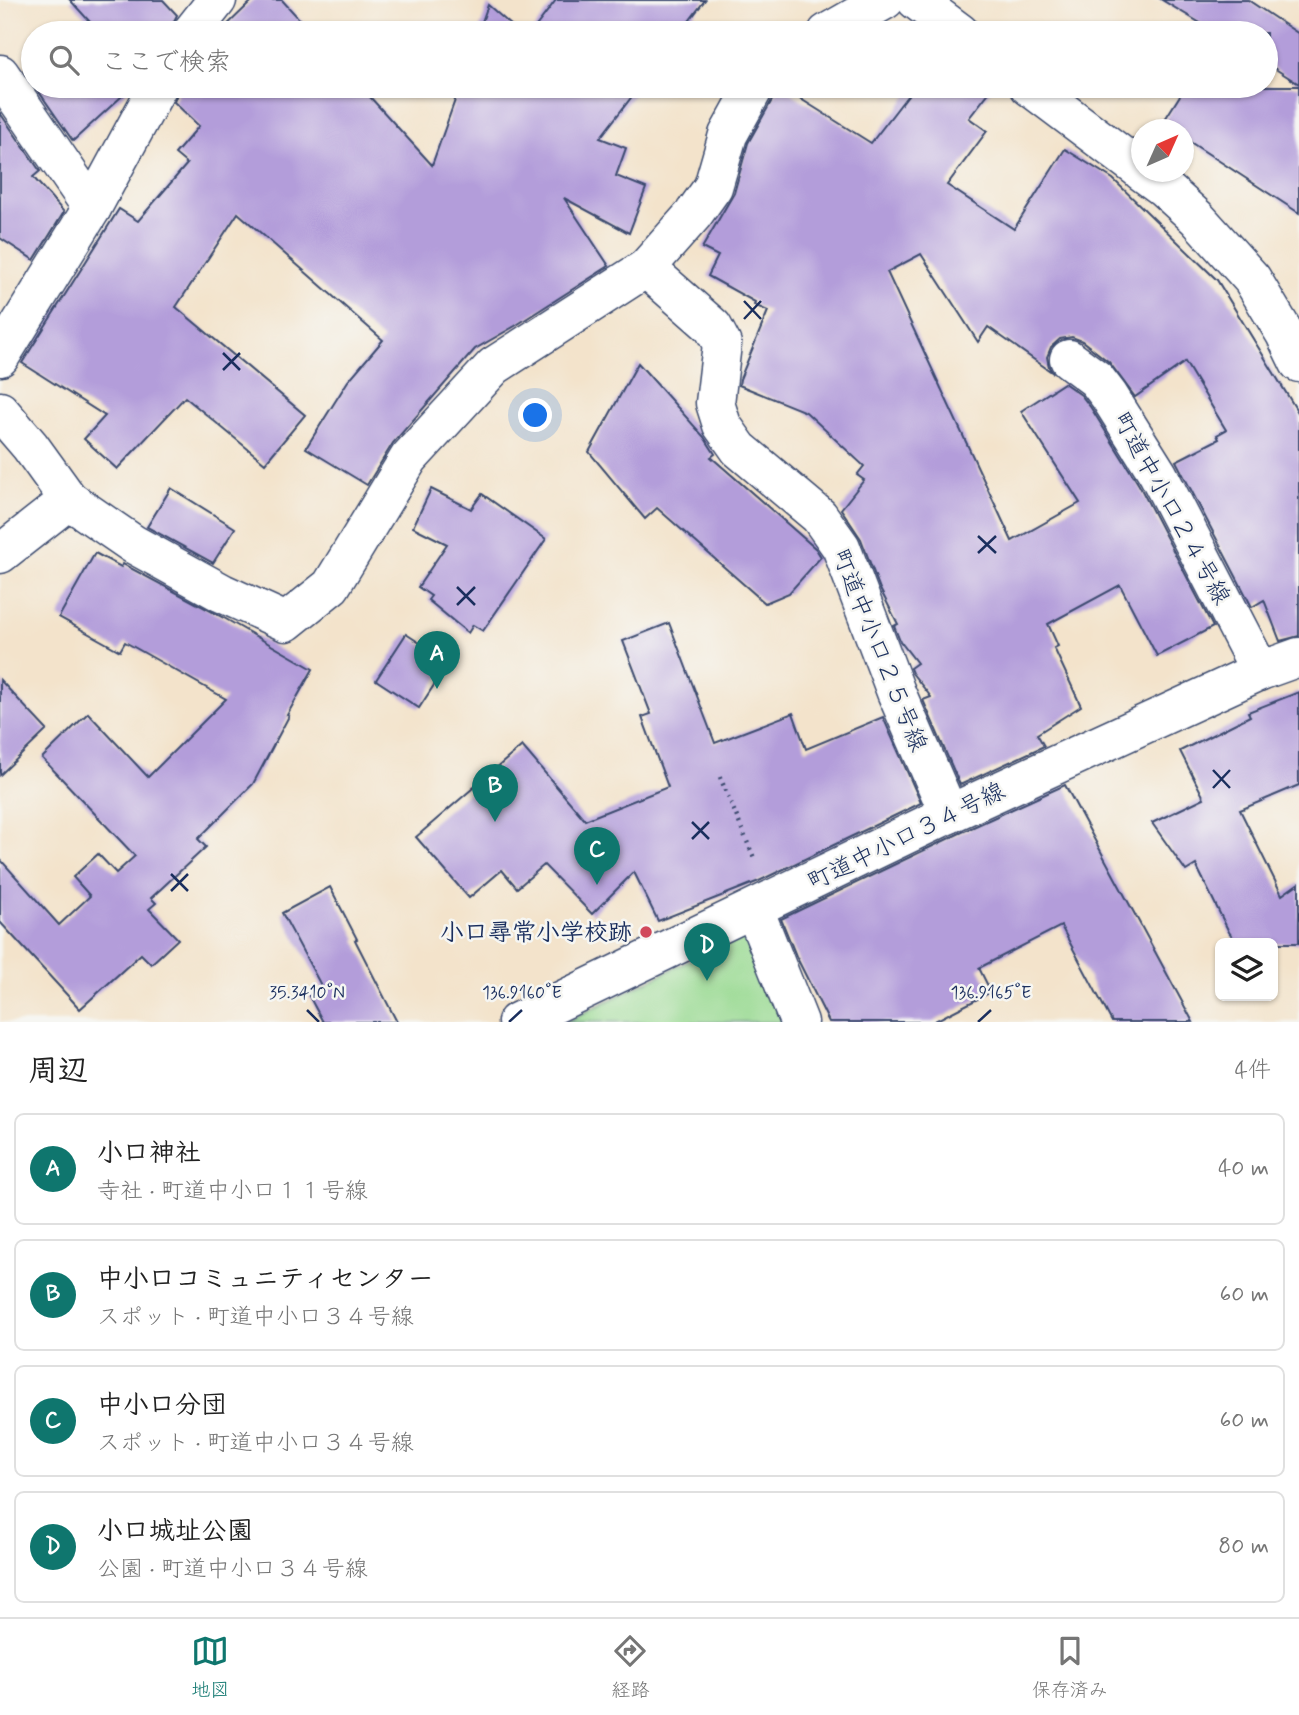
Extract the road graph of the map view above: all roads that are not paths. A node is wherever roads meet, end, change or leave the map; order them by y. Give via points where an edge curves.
1 (217, 0) edge
2 (885, 0) edge
3 (916, 0) edge
4 (200, 21) edge
5 (848, 21) edge
6 (944, 21) edge
7 (0, 74) edge
8 (152, 98) edge
9 (748, 98) edge
10 (1045, 98) edge
11 (1131, 163) edge
12 (1156, 182) edge
13 (92, 208) junction
14 (646, 268) junction
15 (1294, 335) edge
16 (0, 357) edge
17 (1069, 359) dead end
18 (0, 411) edge
19 (69, 500) junction
20 (0, 554) edge
21 (1299, 657) edge
22 (1260, 671) junction
23 (949, 814) junction
24 (763, 905) junction
25 (517, 1022) edge
26 (799, 1022) edge

1 - 4 street
2 - 5 street
3 - 6 street
7 - 13 street
8 - 13 street
9 - 14 street via 728,135 713,187
10 - 11 street
12 - 15 street via 1197,218 1252,279
13 - 16 street
14 - 19 street via 494,366 409,458 331,586 286,622 133,544
14 - 23 street, 町道中小口２５号線 via 713,327 722,344 715,403 722,425 739,449 818,516 841,547
17 - 22 street, 町道中小口２４号線 via 1110,396 1158,474
18 - 19 street
19 - 20 street
21 - 22 street, 町道中小口３４号線
22 - 23 street, 町道中小口３４号線
23 - 24 street, 町道中小口３４号線
24 - 25 street, 町道中小口３４号線
24 - 26 street

